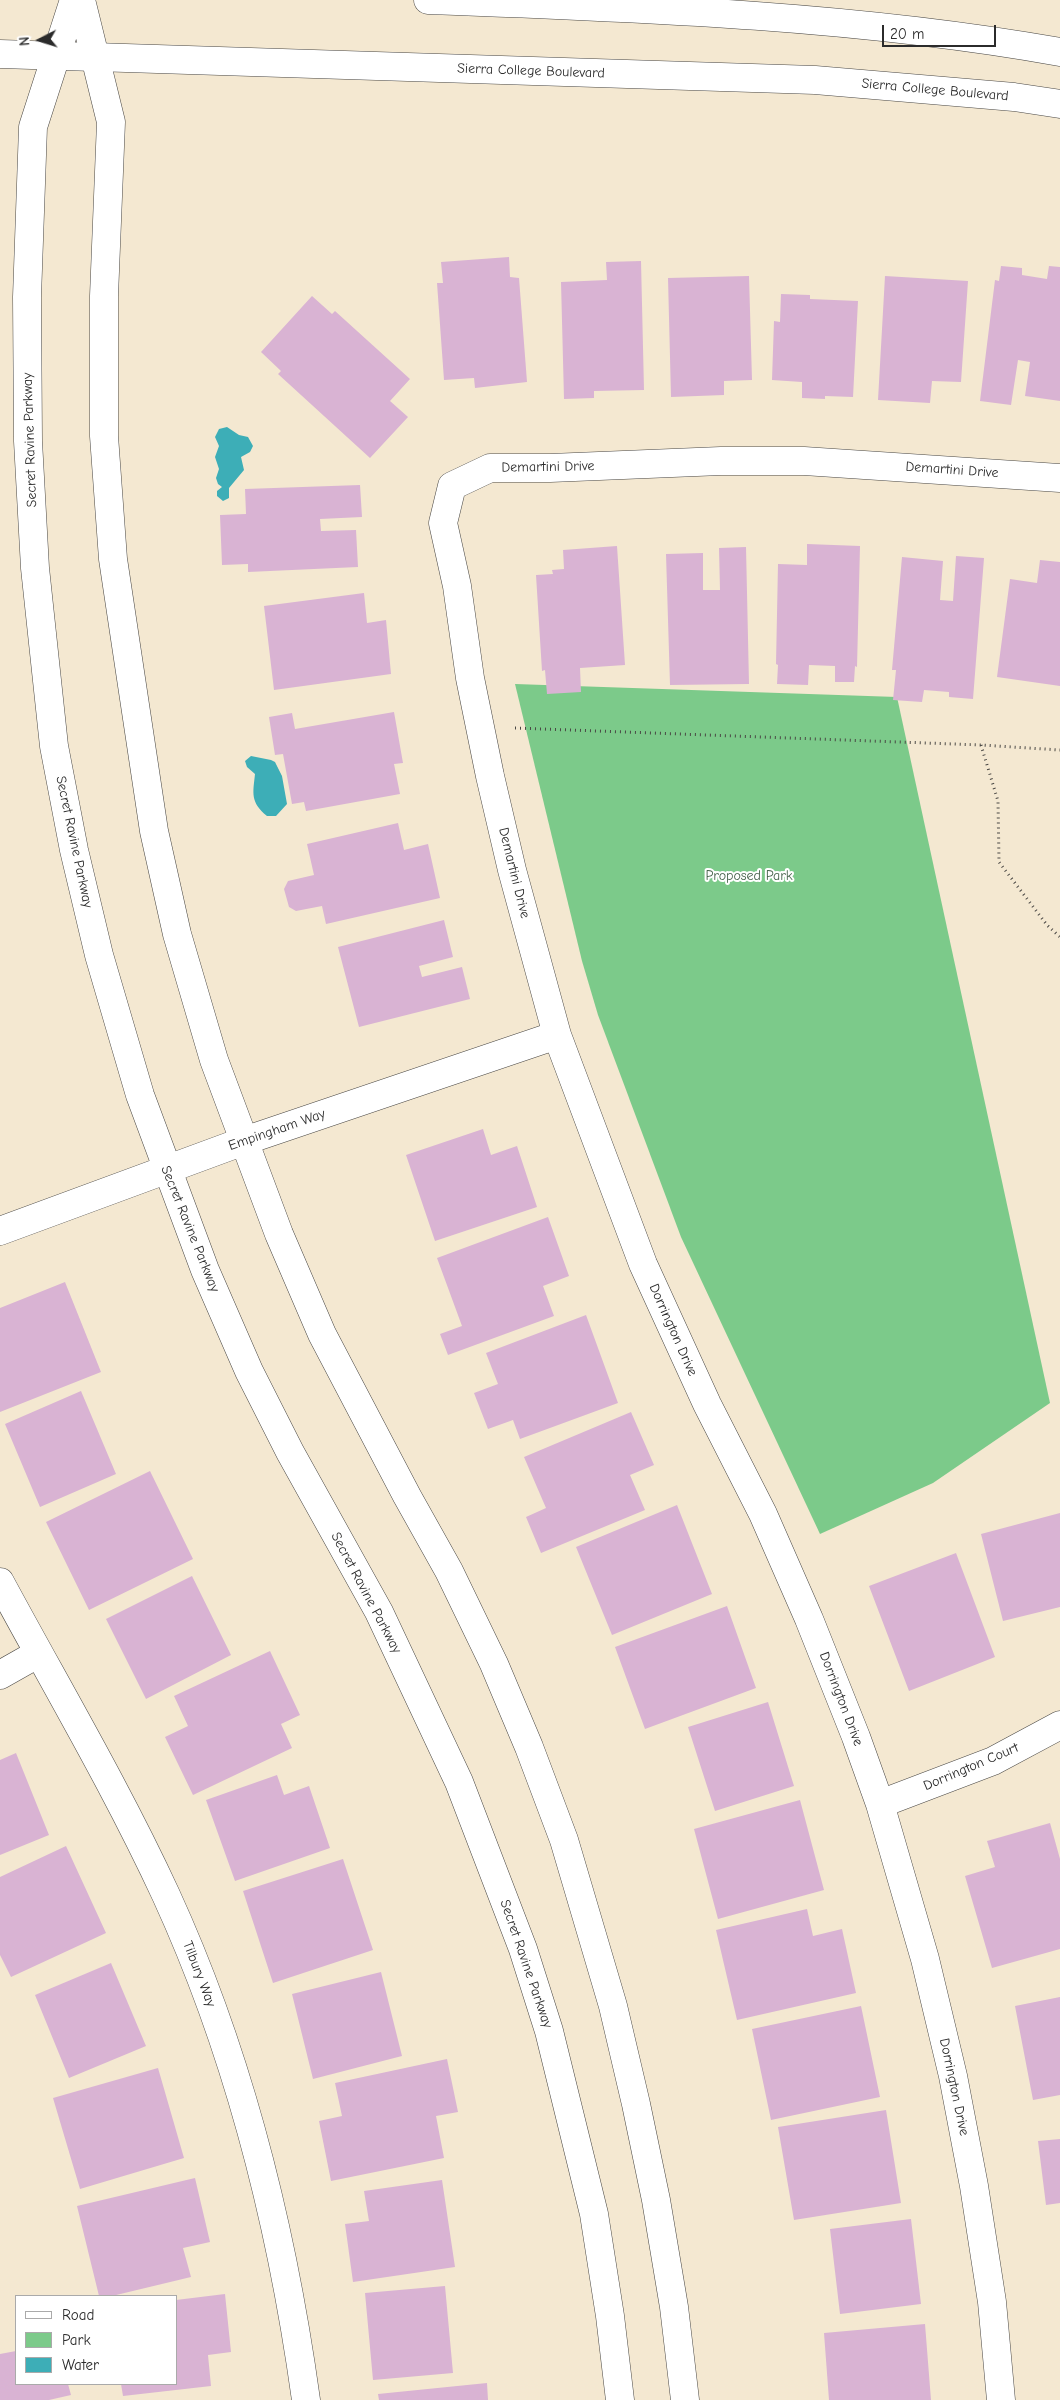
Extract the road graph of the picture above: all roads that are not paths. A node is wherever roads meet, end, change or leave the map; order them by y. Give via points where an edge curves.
1 (74, 0) edge
2 (81, 0) edge
3 (428, 0) edge
4 (1060, 52) edge
5 (0, 54) edge
6 (56, 55) junction
7 (95, 57) junction
8 (1060, 104) edge
9 (1060, 478) edge
10 (556, 1036) junction
11 (244, 1140) junction
12 (166, 1170) junction
13 (0, 1231) edge
14 (0, 1582) edge
15 (39, 1653) junction
16 (0, 1675) edge
17 (1060, 1725) edge
18 (880, 1804) junction
19 (306, 2400) edge
20 (620, 2400) edge
21 (686, 2400) edge
22 (1001, 2400) edge

1 - 6 main road, Secret Ravine Parkway
2 - 7 main road
3 - 4 main road via 647,8 819,21
5 - 6 main road, Sierra College Boulevard
6 - 7 main road, Sierra College Boulevard
6 - 12 main road, Secret Ravine Parkway via 33,127 27,298 28,441 35,568 54,746 76,859 99,955 140,1095
7 - 8 main road, Sierra College Boulevard via 815,80
7 - 11 main road via 111,122 104,296 104,436 113,559 154,831 177,934 214,1060
9 - 10 main road, Demartini Drive via 804,461 649,463 490,468 452,486 443,523 470,678 512,870
10 - 11 main road, Empingham Way
10 - 18 main road, Dorrington Drive via 643,1264 707,1404 763,1514 813,1628
11 - 12 main road, Empingham Way
11 - 21 main road via 279,1234 322,1334 494,1664 564,1840 613,2006 636,2104 656,2200
12 - 13 main road, Empingham Way
12 - 20 main road, Secret Ravine Parkway via 249,1371 379,1612 459,1782 523,1949 549,2031 594,2214
14 - 15 main road, Tilbury Way
15 - 16 main road
15 - 19 main road, Tilbury Way via 109,1778 166,1895 209,1999 249,2124 279,2239
17 - 18 main road, Dorrington Court via 993,1761
18 - 22 main road, Dorrington Drive via 922,1949 953,2076 992,2302

